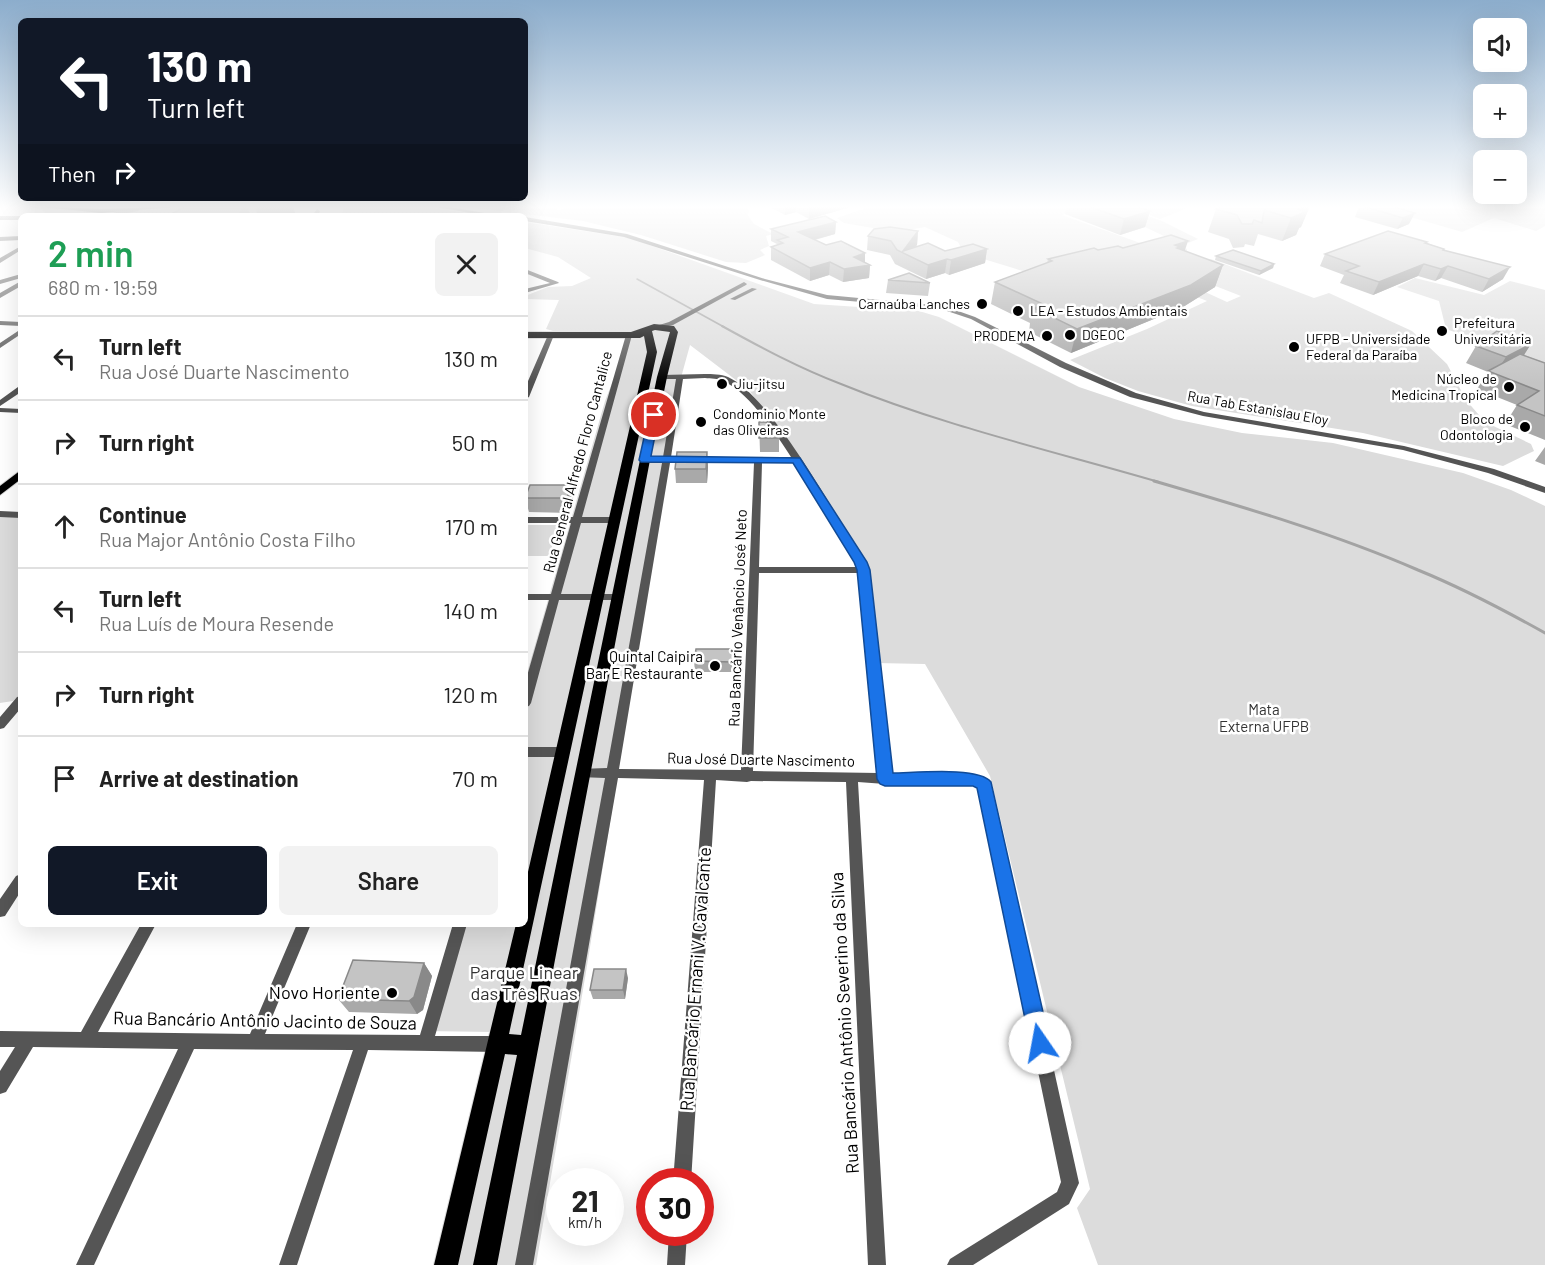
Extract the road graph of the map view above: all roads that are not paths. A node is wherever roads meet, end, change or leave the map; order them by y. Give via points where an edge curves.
1 (724, 265) edge
2 (740, 270) junction
3 (528, 272) edge
4 (18, 277) edge
5 (0, 282) edge
6 (747, 282) junction
7 (18, 285) edge
8 (762, 285) junction
9 (528, 290) edge
10 (0, 296) edge
11 (0, 324) edge
12 (18, 324) edge
13 (662, 331) junction
14 (18, 333) edge
15 (528, 335) edge
16 (551, 335) junction
17 (630, 335) junction
18 (0, 346) edge
19 (662, 377) junction
20 (680, 377) junction
21 (18, 390) edge
22 (528, 390) edge
23 (0, 405) edge
24 (0, 410) edge
25 (18, 411) edge
26 (637, 415) junction
27 (654, 415) junction
28 (645, 460) junction
29 (668, 460) junction
30 (758, 460) junction
31 (796, 460) junction
32 (18, 465) edge
33 (18, 476) edge
34 (0, 480) edge
35 (1545, 490) edge
36 (0, 492) edge
37 (0, 514) edge
38 (18, 515) edge
39 (578, 519) junction
40 (528, 520) edge
41 (614, 520) junction
42 (756, 570) junction
43 (863, 570) junction
44 (528, 597) edge
45 (556, 597) junction
46 (597, 597) junction
47 (619, 597) junction
48 (528, 693) edge
49 (17, 704) edge
50 (0, 708) edge
51 (0, 725) edge
52 (528, 752) edge
53 (564, 752) junction
54 (583, 773) junction
55 (611, 774) junction
56 (710, 776) junction
57 (747, 777) junction
58 (852, 778) junction
59 (885, 779) junction
60 (18, 884) edge
61 (0, 911) edge
62 (528, 911) edge
63 (147, 927) edge
64 (303, 927) edge
65 (459, 927) edge
66 (524, 927) edge
67 (0, 1039) edge
68 (29, 1039) junction
69 (85, 1040) junction
70 (190, 1041) junction
71 (254, 1042) junction
72 (363, 1043) junction
73 (425, 1044) junction
74 (498, 1044) junction
75 (529, 1045) junction
76 (0, 1086) edge
77 (683, 1168) edge
78 (677, 1246) edge
79 (85, 1265) edge
80 (288, 1265) edge
81 (446, 1265) edge
82 (485, 1265) edge
83 (524, 1265) edge
84 (676, 1265) edge
85 (877, 1265) edge
86 (956, 1265) edge

1 - 2 street, Rua Tab Estanislau Eloy
2 - 6 street, Rua Tab Estanislau Eloy
2 - 8 street, Rua Tab Estanislau Eloy
3 - 9 street via 556,283
4 - 5 street
6 - 8 street
6 - 8 street
6 - 13 street
7 - 10 street
8 - 13 street
8 - 35 street, Rua Tab Estanislau Eloy via 828,297 942,307 973,318 1098,381 1142,397 1203,414 1404,448
11 - 12 street
13 - 17 main road
13 - 19 main road
13 - 26 main road via 652,352
14 - 18 street
15 - 16 main road
16 - 17 main road
16 - 22 street
17 - 39 street, Rua General Alfredo Floro Cantalice
19 - 20 street
19 - 27 main road
20 - 29 street
20 - 31 street via 724,378 752,399
21 - 23 street
24 - 25 street
26 - 27 street
26 - 41 main road
27 - 28 main road
28 - 29 street
28 - 47 main road
29 - 30 street
29 - 55 street
30 - 31 street
30 - 42 street, Rua Bancário Venâncio José Neto
31 - 43 street
32 - 34 main road
33 - 36 main road
37 - 38 street
39 - 40 street
39 - 41 street
39 - 45 street, Rua General Alfredo Floro Cantalice
41 - 46 main road
42 - 43 street
42 - 57 street, Rua Bancário Venâncio José Neto
43 - 59 street
44 - 45 street
45 - 46 street
45 - 48 street, Rua General Alfredo Floro Cantalice
46 - 47 street
46 - 53 main road
47 - 54 main road
49 - 50 street
49 - 51 street
52 - 53 street
53 - 62 main road
54 - 55 street, Rua José Duarte Nascimento
54 - 75 main road
55 - 56 street, Rua José Duarte Nascimento
55 - 83 street
56 - 57 street, Rua José Duarte Nascimento
56 - 77 street, Rua Bancário Ernani V. Cavalcante
57 - 58 street, Rua José Duarte Nascimento
58 - 59 street, Rua José Duarte Nascimento
58 - 85 street, Rua Bancário Antônio Severino da Silva
59 - 86 street, Rua José Duarte Nascimento via 973,779 985,786 1070,1183 1063,1198
60 - 61 street
63 - 69 street
64 - 71 street
65 - 73 street
66 - 74 main road
67 - 68 street, Rua Bancário Antônio Jacinto de Souza
68 - 69 street, Rua Bancário Antônio Jacinto de Souza
68 - 76 street
69 - 70 street, Rua Bancário Antônio Jacinto de Souza
70 - 71 street, Rua Bancário Antônio Jacinto de Souza
70 - 79 street
71 - 72 street, Rua Bancário Antônio Jacinto de Souza
72 - 73 street, Rua Bancário Antônio Jacinto de Souza
72 - 80 street
73 - 74 street, Rua Bancário Antônio Jacinto de Souza
74 - 75 main road, Rua Bancário Antônio Jacinto de Souza
74 - 81 main road
75 - 82 main road
78 - 84 street

